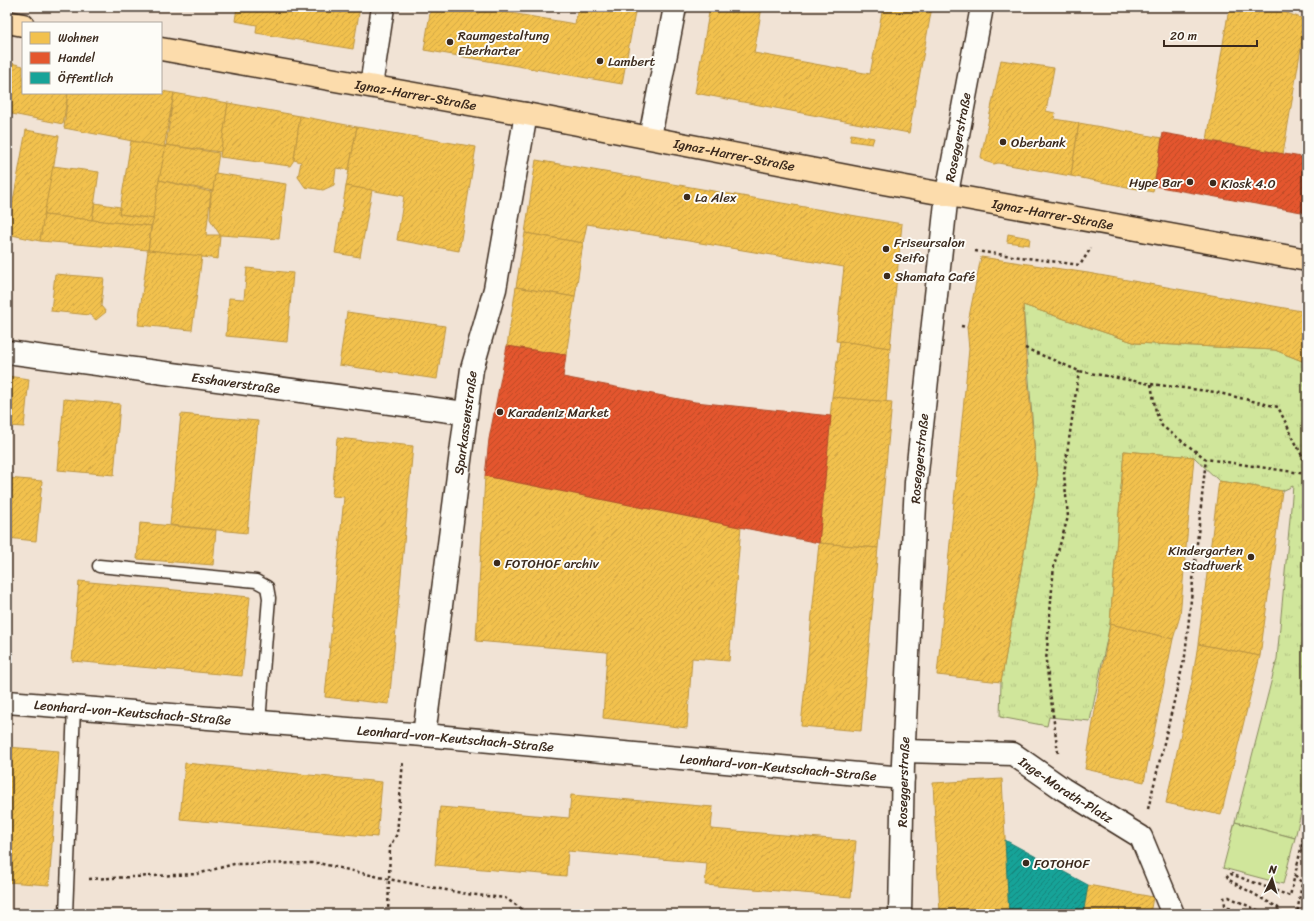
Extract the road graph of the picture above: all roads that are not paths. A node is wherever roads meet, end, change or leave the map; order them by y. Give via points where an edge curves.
1 (382, 7) edge
2 (676, 7) edge
3 (982, 7) edge
4 (7, 22) edge
5 (22, 25) edge
6 (162, 49) edge
7 (371, 86) junction
8 (526, 114) junction
9 (650, 137) junction
10 (947, 193) junction
11 (1307, 260) edge
12 (7, 352) edge
13 (465, 413) junction
14 (99, 566) dead end
15 (7, 702) edge
16 (74, 707) junction
17 (259, 722) junction
18 (424, 735) junction
19 (904, 751) junction
20 (903, 778) junction
21 (66, 914) edge
22 (900, 914) edge
23 (1173, 914) edge

1 - 7 street
2 - 9 street
3 - 10 street, Roseggerstraße
4 - 5 main road
6 - 7 main road, Ignaz-Harrer-Straße
7 - 8 main road, Ignaz-Harrer-Straße
8 - 9 main road, Ignaz-Harrer-Straße
8 - 13 street, Sparkassenstraße via 495,288 472,369
9 - 10 main road, Ignaz-Harrer-Straße via 867,180
10 - 11 main road, Ignaz-Harrer-Straße
10 - 19 street, Roseggerstraße via 916,482
12 - 13 street, Esshaverstraße
13 - 18 street, Sparkassenstraße
14 - 17 lane via 256,581 267,587 269,598
15 - 16 street, Leonhard-von-Keutschach-Straße
16 - 17 street, Leonhard-von-Keutschach-Straße
16 - 21 lane
17 - 18 street, Leonhard-von-Keutschach-Straße
18 - 20 street, Leonhard-von-Keutschach-Straße
19 - 20 street, Roseggerstraße
19 - 23 street, Inge-Morath-Platz via 1013,754 1063,789 1141,837
20 - 22 street, Roseggerstraße

